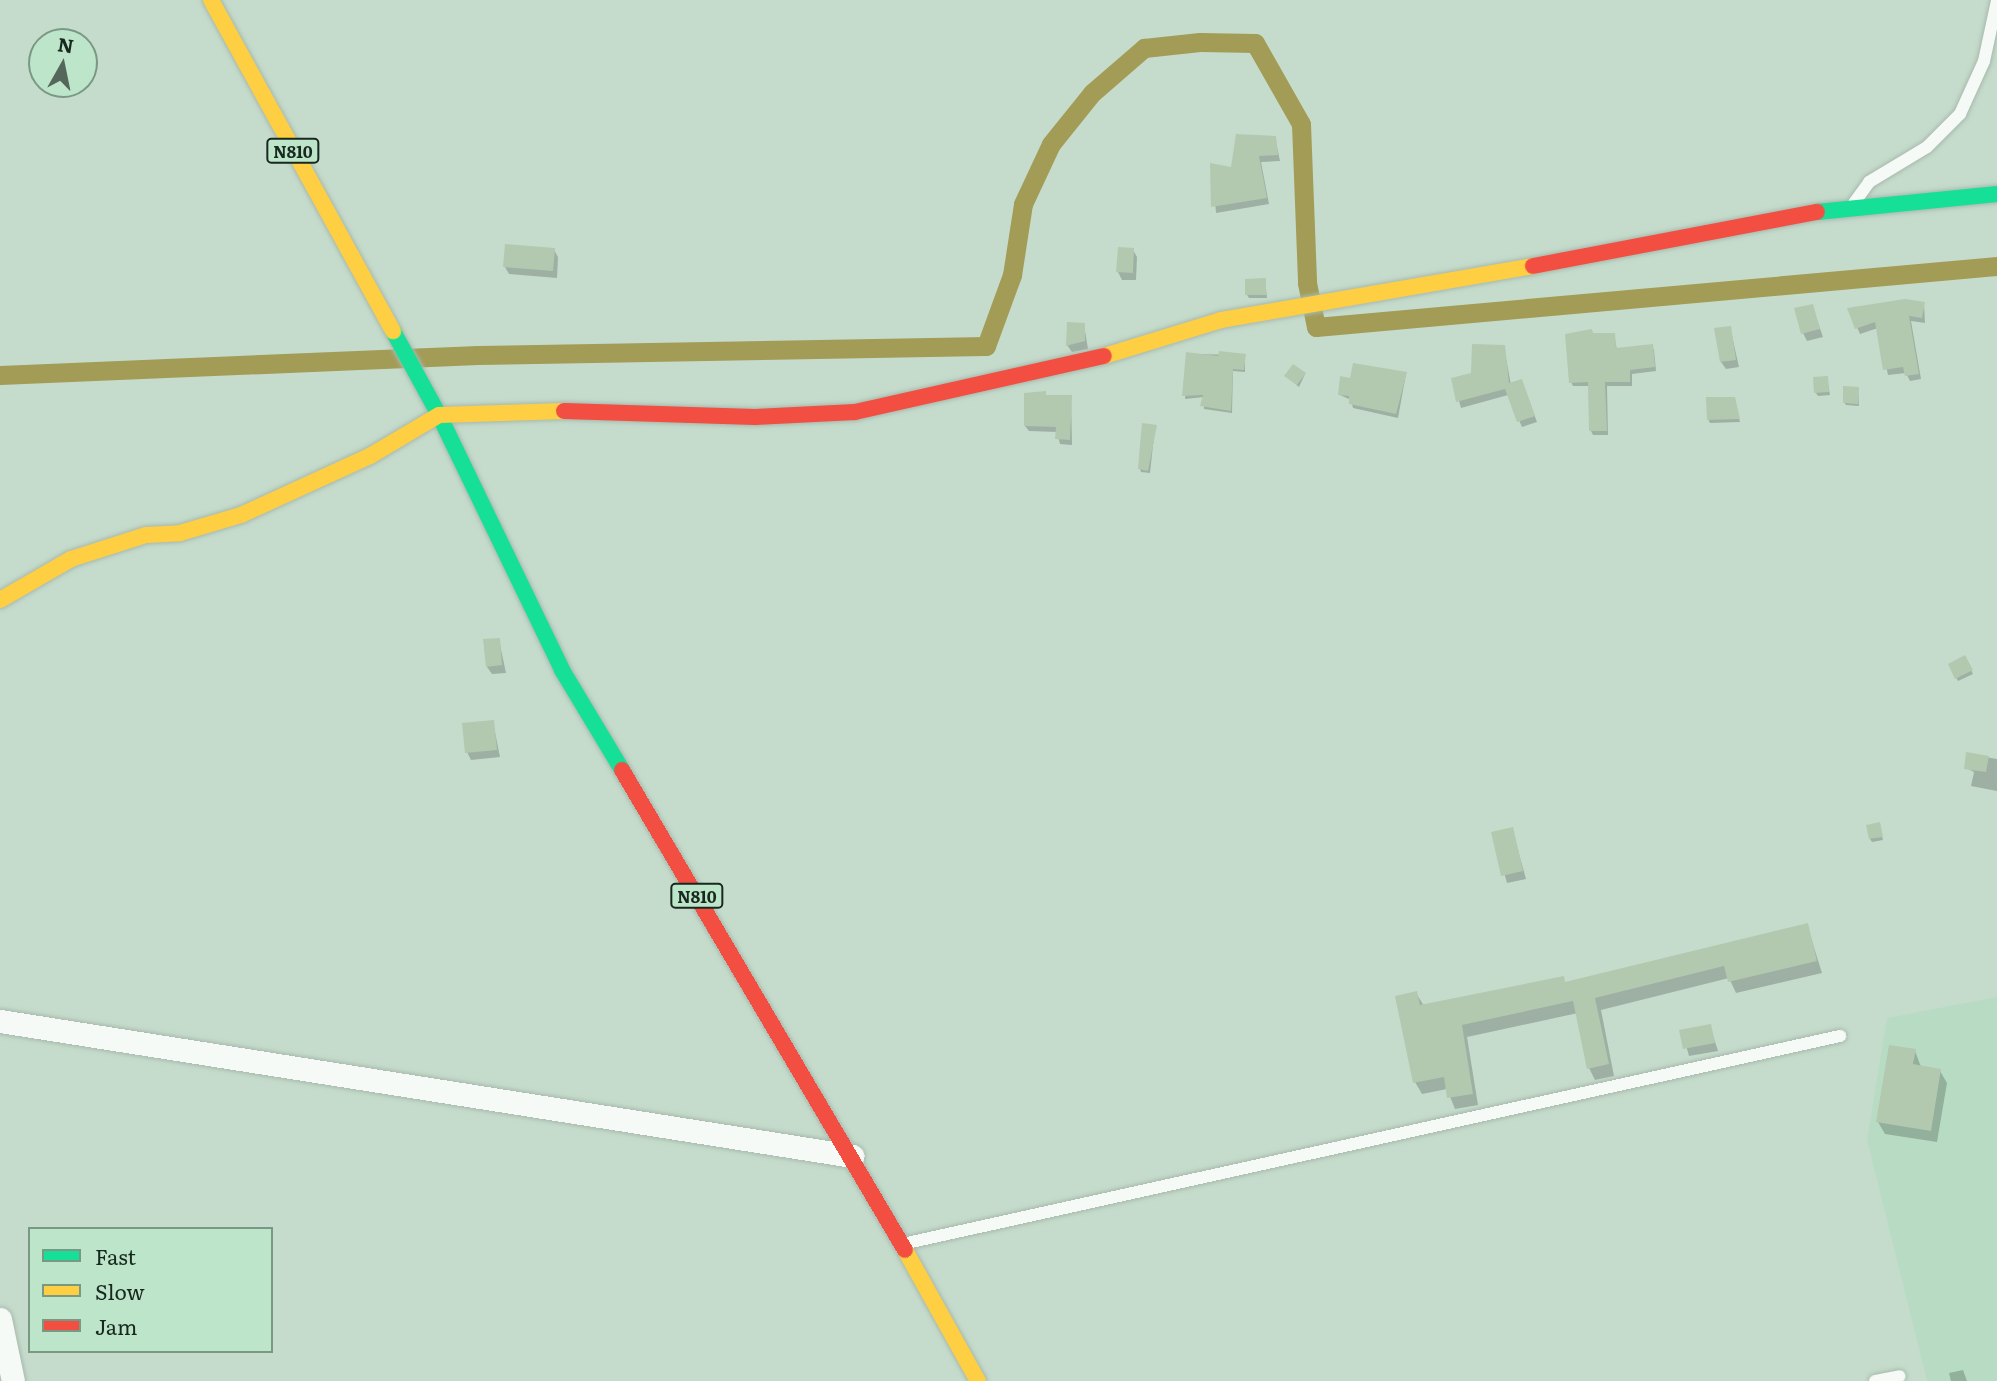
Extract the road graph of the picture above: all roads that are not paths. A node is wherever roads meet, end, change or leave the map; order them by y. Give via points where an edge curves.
1 (211, 0) edge
2 (1997, 1) edge
3 (1997, 194) edge
4 (1849, 209) junction
5 (435, 409) junction
6 (0, 600) edge
7 (0, 1021) edge
8 (1840, 1036) dead end
9 (852, 1156) junction
10 (900, 1245) junction
11 (0, 1319) edge
12 (1900, 1376) dead end
13 (13, 1381) edge
14 (978, 1381) edge
15 (1875, 1381) edge

1 - 5 main road, N810
2 - 4 lane via 1984,61 1959,114 1927,147 1869,182
3 - 4 main road
4 - 5 main road via 1221,320 1122,352 855,412 755,417
5 - 6 main road via 359,462 241,515 180,533 146,535 71,559
5 - 9 main road, N810 via 562,670
7 - 9 street
8 - 10 lane
9 - 10 main road, N810
10 - 14 main road, N810
11 - 13 street
12 - 15 lane

